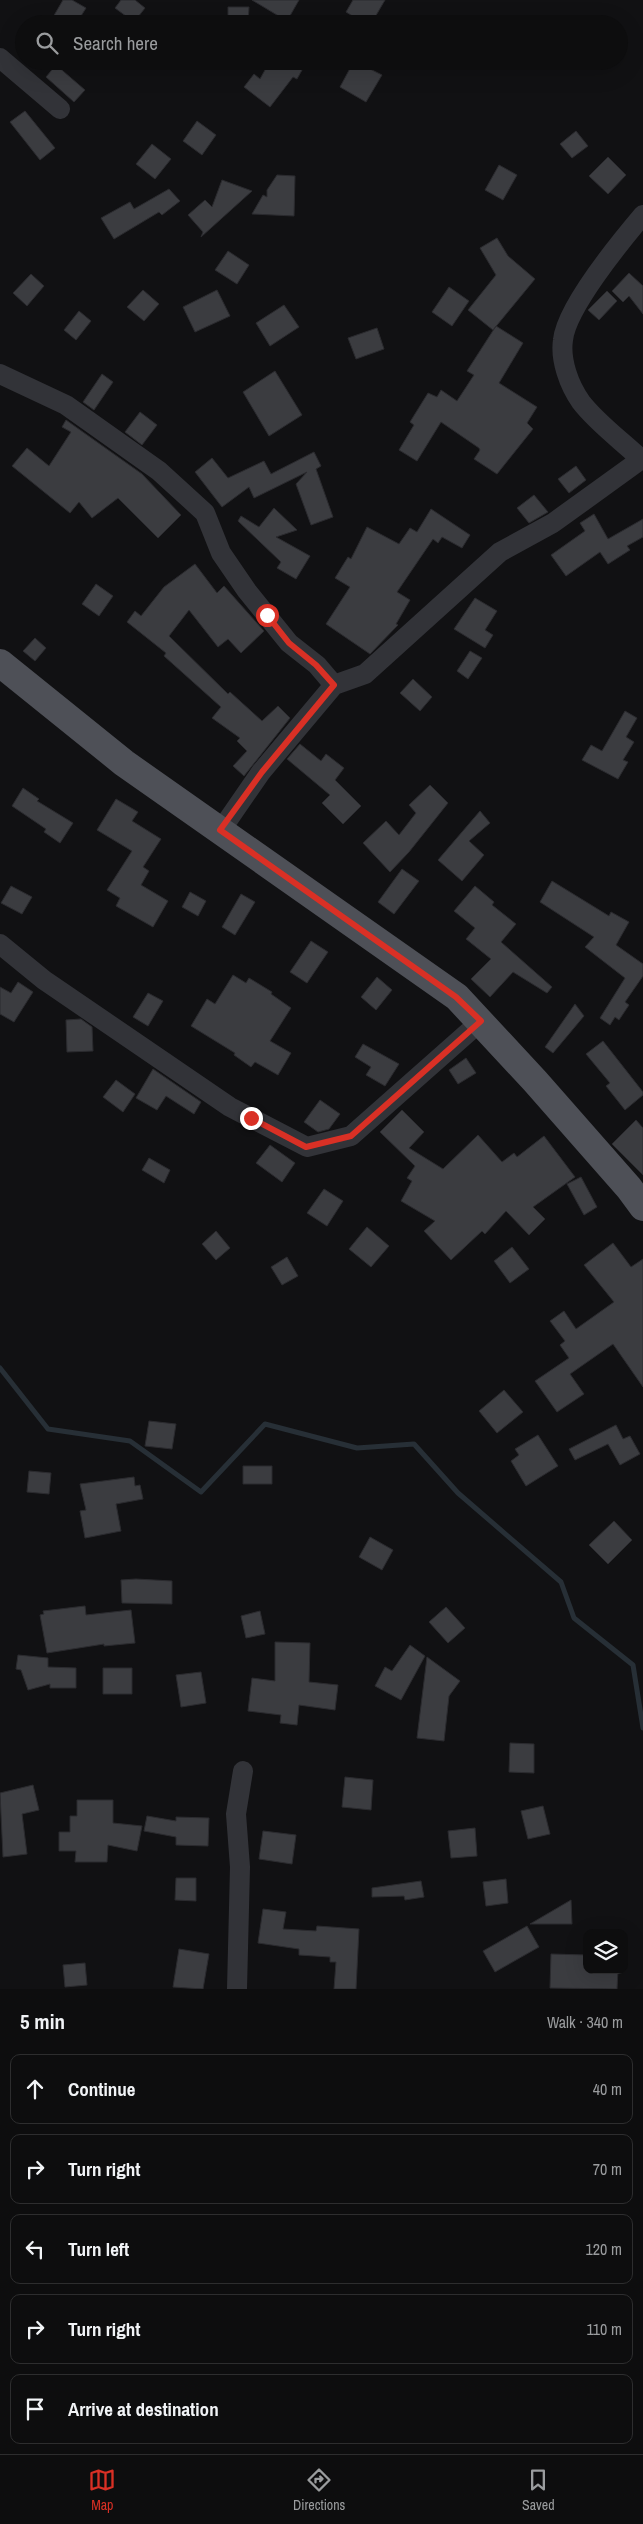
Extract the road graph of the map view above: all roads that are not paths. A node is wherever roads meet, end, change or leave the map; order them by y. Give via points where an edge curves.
1 (0, 58) edge
2 (60, 109) dead end
3 (643, 215) edge
4 (0, 374) edge
5 (642, 459) edge
6 (0, 663) edge
7 (334, 685) junction
8 (220, 830) junction
9 (0, 944) edge
10 (481, 1021) junction
11 (643, 1207) edge
12 (243, 1771) dead end
13 (237, 1989) edge

1 - 2 street
3 - 5 street via 595,278 570,318 563,340 565,368 580,401
4 - 7 street via 66,405 160,471 205,513 221,553 247,591 289,643
5 - 7 street via 553,524 500,552 365,674
6 - 8 main road via 124,764
7 - 8 street via 262,772
8 - 10 main road via 456,997
9 - 10 street via 44,980 230,1107 306,1147 351,1136
10 - 11 main road
12 - 13 street via 237,1804 240,1867

